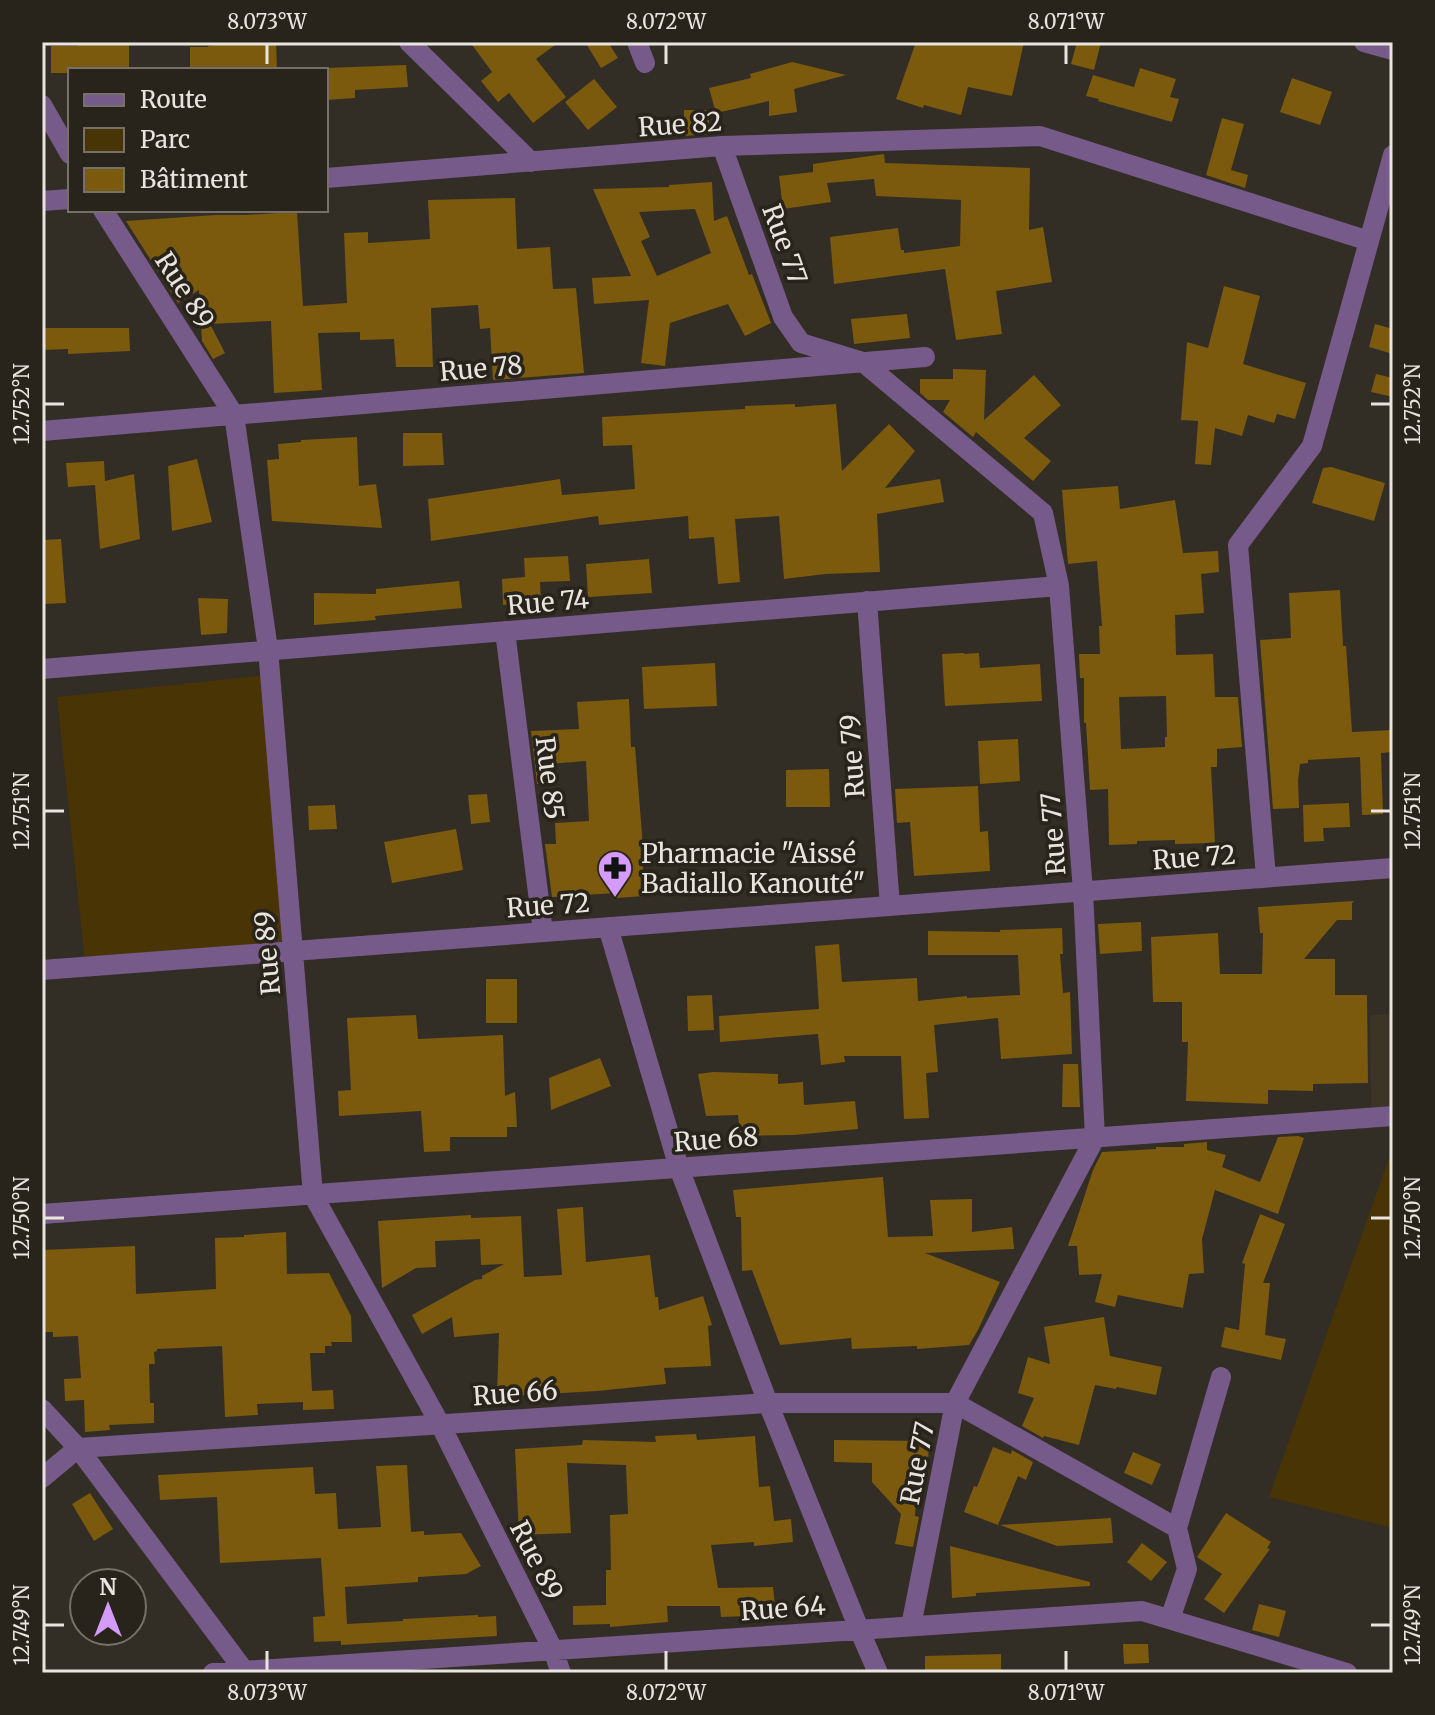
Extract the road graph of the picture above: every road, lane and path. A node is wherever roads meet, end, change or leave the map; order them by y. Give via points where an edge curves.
1 (409, 42) edge
2 (637, 42) edge
3 (1364, 42) edge
4 (1393, 50) edge
5 (645, 63) dead end
6 (42, 105) edge
7 (722, 146) junction
8 (68, 150) edge
9 (1393, 155) edge
10 (531, 162) junction
11 (328, 178) edge
12 (68, 199) edge
13 (42, 201) edge
14 (104, 212) edge
15 (1369, 241) junction
16 (925, 357) dead end
17 (863, 362) junction
18 (234, 415) junction
19 (42, 431) edge
20 (1059, 586) junction
21 (867, 601) junction
22 (505, 631) junction
23 (268, 649) junction
24 (42, 669) edge
25 (1393, 868) edge
26 (1266, 877) junction
27 (1083, 891) junction
28 (890, 906) junction
29 (608, 927) junction
30 (543, 932) junction
31 (293, 951) junction
32 (42, 970) edge
33 (1393, 1116) edge
34 (1095, 1138) junction
35 (679, 1168) junction
36 (313, 1195) junction
37 (42, 1214) edge
38 (1221, 1377) dead end
39 (768, 1403) junction
40 (955, 1403) junction
41 (42, 1409) edge
42 (440, 1424) junction
43 (78, 1448) junction
44 (42, 1478) edge
45 (1177, 1528) junction
46 (1170, 1619) junction
47 (911, 1626) junction
48 (859, 1629) junction
49 (553, 1650) junction
50 (1305, 1667) edge
51 (246, 1672) edge
52 (213, 1673) edge
53 (561, 1673) edge
54 (878, 1673) edge
55 (1347, 1673) edge

1 - 10 street
2 - 5 street
3 - 4 street
6 - 8 street
7 - 10 street, Rue 82
7 - 15 street, Rue 82 via 1040,136
7 - 17 street, Rue 77 via 783,317 801,343
9 - 15 street
10 - 11 street, Rue 82
12 - 13 street
14 - 18 street, Rue 89
15 - 26 street via 1312,446 1238,545
16 - 17 street, Rue 78
17 - 18 street, Rue 78
17 - 20 street, Rue 77 via 1043,513
18 - 19 street, Rue 78
18 - 23 street, Rue 89
20 - 21 street, Rue 74
20 - 27 street, Rue 77
21 - 22 street, Rue 74
21 - 28 street, Rue 79
22 - 23 street, Rue 74
22 - 30 street, Rue 85
23 - 24 street, Rue 74
23 - 31 street, Rue 89
25 - 26 street, Rue 72
26 - 27 street, Rue 72
27 - 28 street, Rue 72
27 - 34 street, Rue 77
28 - 29 street, Rue 72
29 - 30 street, Rue 72
29 - 35 street
30 - 31 street, Rue 72
31 - 32 street, Rue 72
31 - 36 street, Rue 89
33 - 34 street, Rue 68
34 - 35 street, Rue 68
34 - 40 street, Rue 77
35 - 36 street, Rue 68
35 - 39 street
36 - 37 street, Rue 68
36 - 42 street, Rue 89
38 - 45 street
39 - 40 street, Rue 66
39 - 42 street, Rue 66
39 - 48 street
40 - 45 street
40 - 47 street, Rue 77
41 - 43 street
42 - 43 street, Rue 66
42 - 49 street, Rue 89
43 - 44 street
43 - 51 street
45 - 46 street via 1187,1569
46 - 47 street, Rue 64 via 1142,1611
46 - 50 street, Rue 64
47 - 48 street, Rue 64
48 - 49 street, Rue 64
48 - 54 street
49 - 51 street, Rue 64
49 - 53 street, Rue 89
50 - 55 street, Rue 64
51 - 52 street, Rue 64

